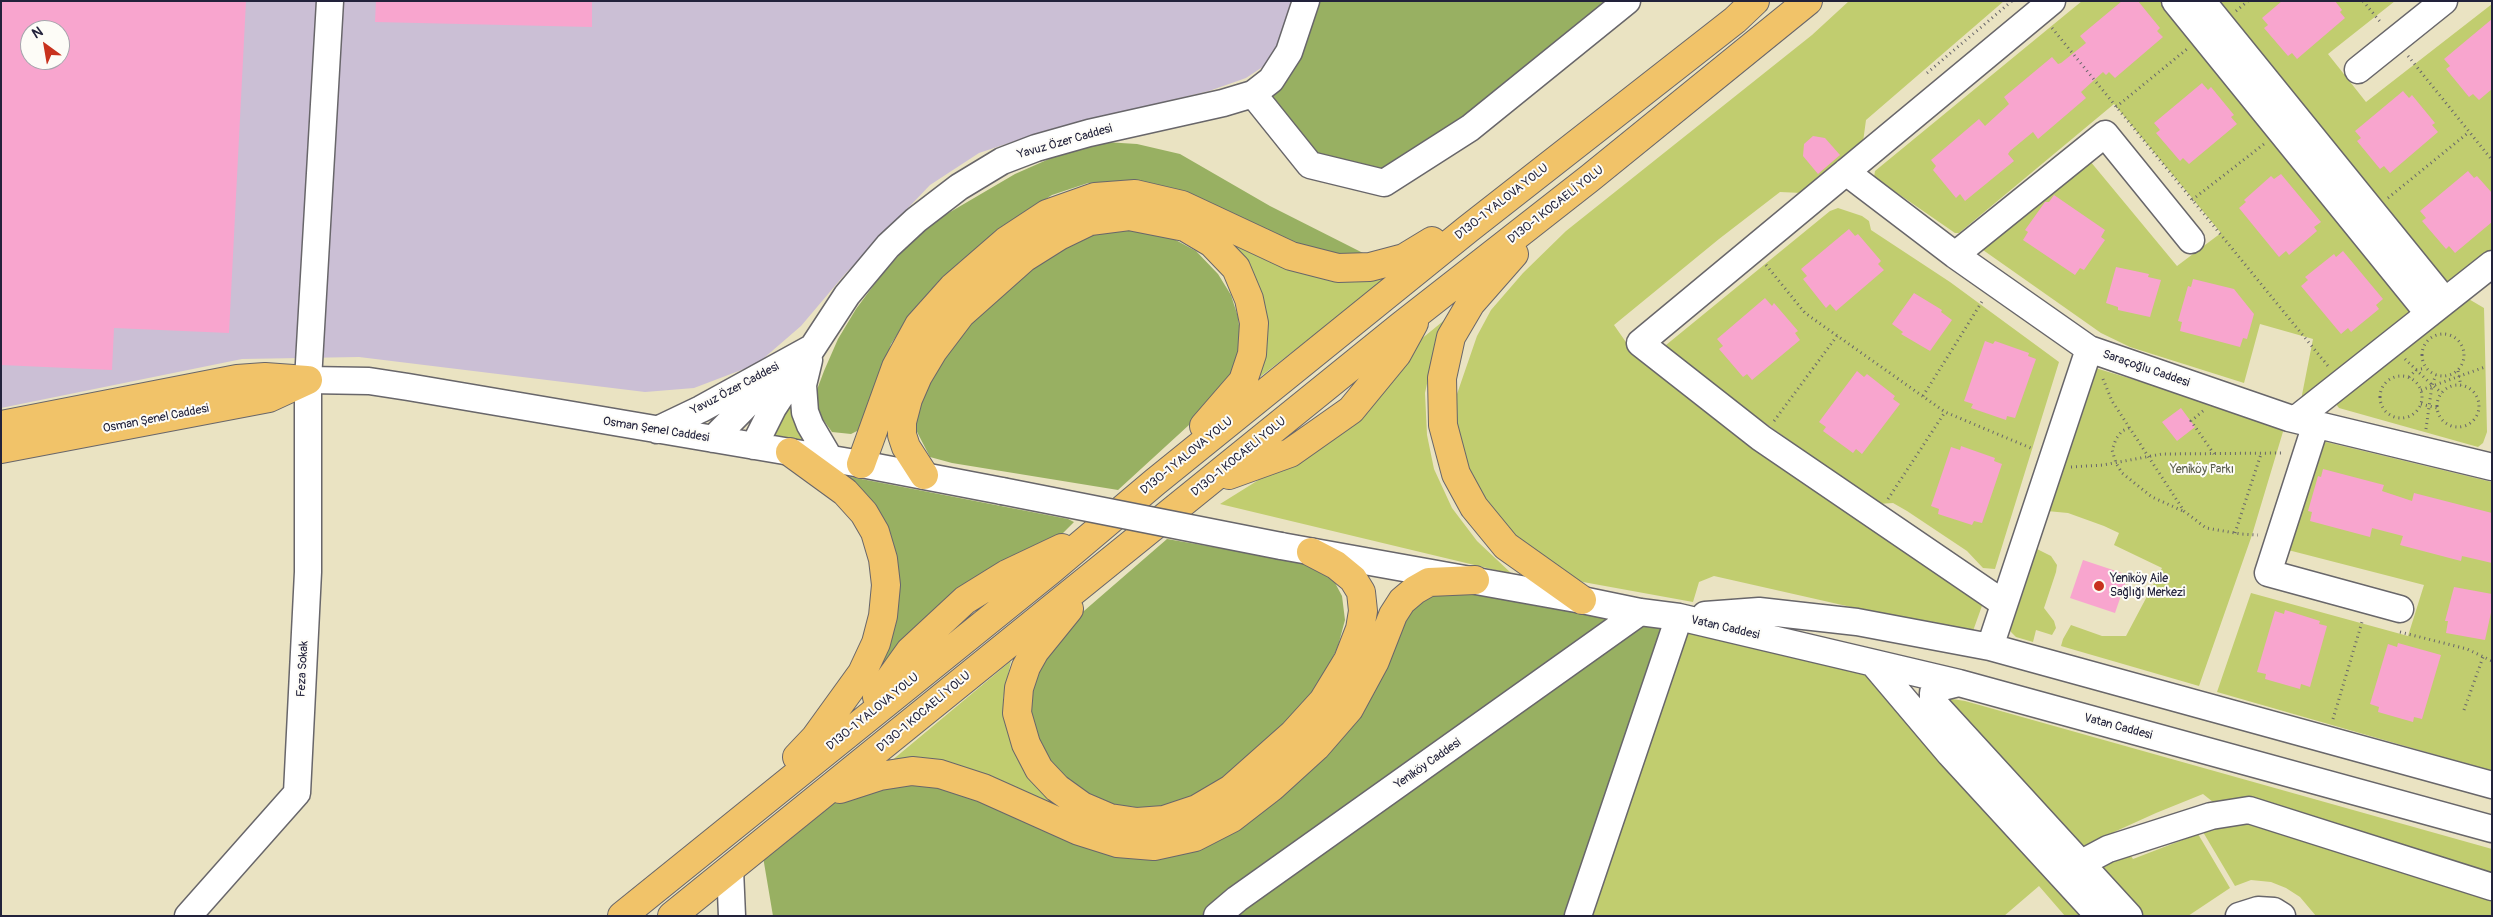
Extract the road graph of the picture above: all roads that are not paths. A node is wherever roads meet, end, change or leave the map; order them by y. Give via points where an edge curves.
1 (330, 1) edge
2 (1306, 1) edge
3 (1627, 1) edge
4 (1745, 1) edge
5 (1755, 1) edge
6 (1808, 1) edge
7 (2175, 1) edge
8 (2202, 1) edge
9 (2444, 1) edge
10 (2045, 7) edge
11 (2233, 56) junction
12 (2358, 70) dead end
13 (1253, 94) junction
14 (1846, 172) junction
15 (1590, 178) junction
16 (2190, 240) dead end
17 (1955, 255) junction
18 (2492, 264) edge
19 (2437, 307) junction
20 (813, 347) junction
21 (2095, 351) junction
22 (308, 380) junction
23 (126, 412) junction
24 (2306, 422) junction
25 (1, 424) edge
26 (657, 430) junction
27 (713, 440) junction
28 (754, 446) junction
29 (1, 449) edge
30 (790, 452) junction
31 (830, 459) junction
32 (862, 464) junction
33 (2492, 467) edge
34 (924, 475) junction
35 (1155, 482) junction
36 (1311, 552) junction
37 (1115, 559) junction
38 (1475, 580) junction
39 (1582, 600) junction
40 (2003, 603) junction
41 (1640, 612) junction
42 (1679, 617) junction
43 (2395, 619) road end
44 (1990, 647) junction
45 (1873, 663) junction
46 (1959, 683) junction
47 (2492, 785) edge
48 (825, 794) junction
49 (2492, 829) edge
50 (730, 869) junction
51 (2070, 869) junction
52 (671, 876) junction
53 (2492, 887) edge
54 (188, 916) edge
55 (622, 916) edge
56 (672, 916) edge
57 (732, 916) edge
58 (1217, 916) edge
59 (1578, 916) edge
60 (2100, 916) edge
61 (2129, 916) edge
62 (2239, 916) edge
63 (2282, 916) edge

1 - 22 street, Feza Sokak
2 - 13 street, Yavuz Özer Caddesi via 1289,52 1271,80
3 - 13 street via 1470,128 1384,183 1310,165
4 - 32 main road via 1480,206 1404,258 1370,268 1338,268 1290,256 1182,205 1135,194 1095,197 1047,214 1006,241 961,280 919,325 896,367
5 - 35 main road, D130-1 YALOVA YOLU
6 - 15 main road, D130-1 KOCAELİ YOLU
7 - 11 street via 2203,35
8 - 11 street
9 - 12 street
10 - 14 street
11 - 19 street via 2372,211
11 - 19 street via 2280,131
13 - 20 street, Yavuz Özer Caddesi via 1182,114 1089,133 1002,161 916,220 888,246 847,295
14 - 17 street, Saraçoğlu Caddesi
14 - 40 street via 1640,343 1761,438
15 - 37 main road, D130-1 KOCAELİ YOLU via 1421,310
15 - 39 main road via 1504,264 1471,303 1451,337 1442,378 1443,425 1456,474 1474,507 1506,546
16 - 17 street via 2105,134
17 - 21 street, Saraçoğlu Caddesi
18 - 19 street
19 - 24 street via 2341,383
20 - 26 street, Yavuz Özer Caddesi
20 - 27 street, Yavuz Özer Caddesi via 754,395
20 - 28 street, Yavuz Özer Caddesi
20 - 31 street, Yavuz Özer Caddesi via 804,386 805,412
21 - 24 street, Saraçoğlu Caddesi
21 - 40 street via 2050,462
22 - 23 main road, Osman Şenel Caddesi via 269,398
22 - 26 street, Osman Şenel Caddesi via 368,381
22 - 54 street, Feza Sokak via 308,572 297,793
23 - 25 main road, Osman Şenel Caddesi
23 - 29 main road, Osman Şenel Caddesi
24 - 33 street, Saraçoğlu Caddesi
24 - 43 street via 2306,452 2268,573
26 - 27 street, Osman Şenel Caddesi
27 - 28 street, Osman Şenel Caddesi
28 - 30 street, Osman Şenel Caddesi
30 - 31 street, Osman Şenel Caddesi
30 - 52 main road via 845,492 864,513 875,532 886,585 876,643 862,673 815,738
31 - 32 street, Osman Şenel Caddesi
32 - 34 street, Osman Şenel Caddesi
34 - 35 main road via 906,447 902,422 918,376 961,314 1024,258 1059,236 1090,221 1129,216 1185,227 1212,243 1236,268 1249,299 1254,323 1252,354 1243,381
34 - 36 street, Osman Şenel Caddesi, bridge
35 - 52 main road, D130-1 YALOVA YOLU via 1087,540 1047,554 986,585 965,600 910,651 854,728
36 - 37 main road via 1353,578 1361,592 1363,611 1348,660 1323,700 1293,734 1231,789 1198,809 1164,820 1137,822 1110,818 1082,806 1057,788 1039,769 1026,744 1017,713 1019,688 1035,651
36 - 38 street, Osman Şenel Caddesi
37 - 48 main road, D130-1 KOCAELİ YOLU
38 - 39 street, Osman Şenel Caddesi
38 - 48 main road via 1428,582 1402,601 1349,708 1316,747 1232,818 1195,837 1154,846 1117,843 1079,832 983,788 940,774 912,772 880,776
39 - 41 street, Osman Şenel Caddesi
40 - 44 street
41 - 42 street, Osman Şenel Caddesi
41 - 58 street, Yeniköy Caddesi
42 - 44 street, Vatan Caddesi via 1759,611 1857,622
42 - 45 street, Vatan Caddesi
42 - 59 street
44 - 47 street, Vatan Caddesi
45 - 46 street, Vatan Caddesi
45 - 51 street via 1950,754
46 - 49 street, Vatan Caddesi
46 - 51 street via 1933,693 1932,702
48 - 50 main road, D130-1 KOCAELİ YOLU
50 - 56 main road, D130-1 KOCAELİ YOLU
50 - 57 street
51 - 53 street via 2108,849 2202,818 2249,810
51 - 60 street
51 - 61 street
52 - 55 main road, D130-1 YALOVA YOLU
62 - 63 street via 2258,910 2274,911

